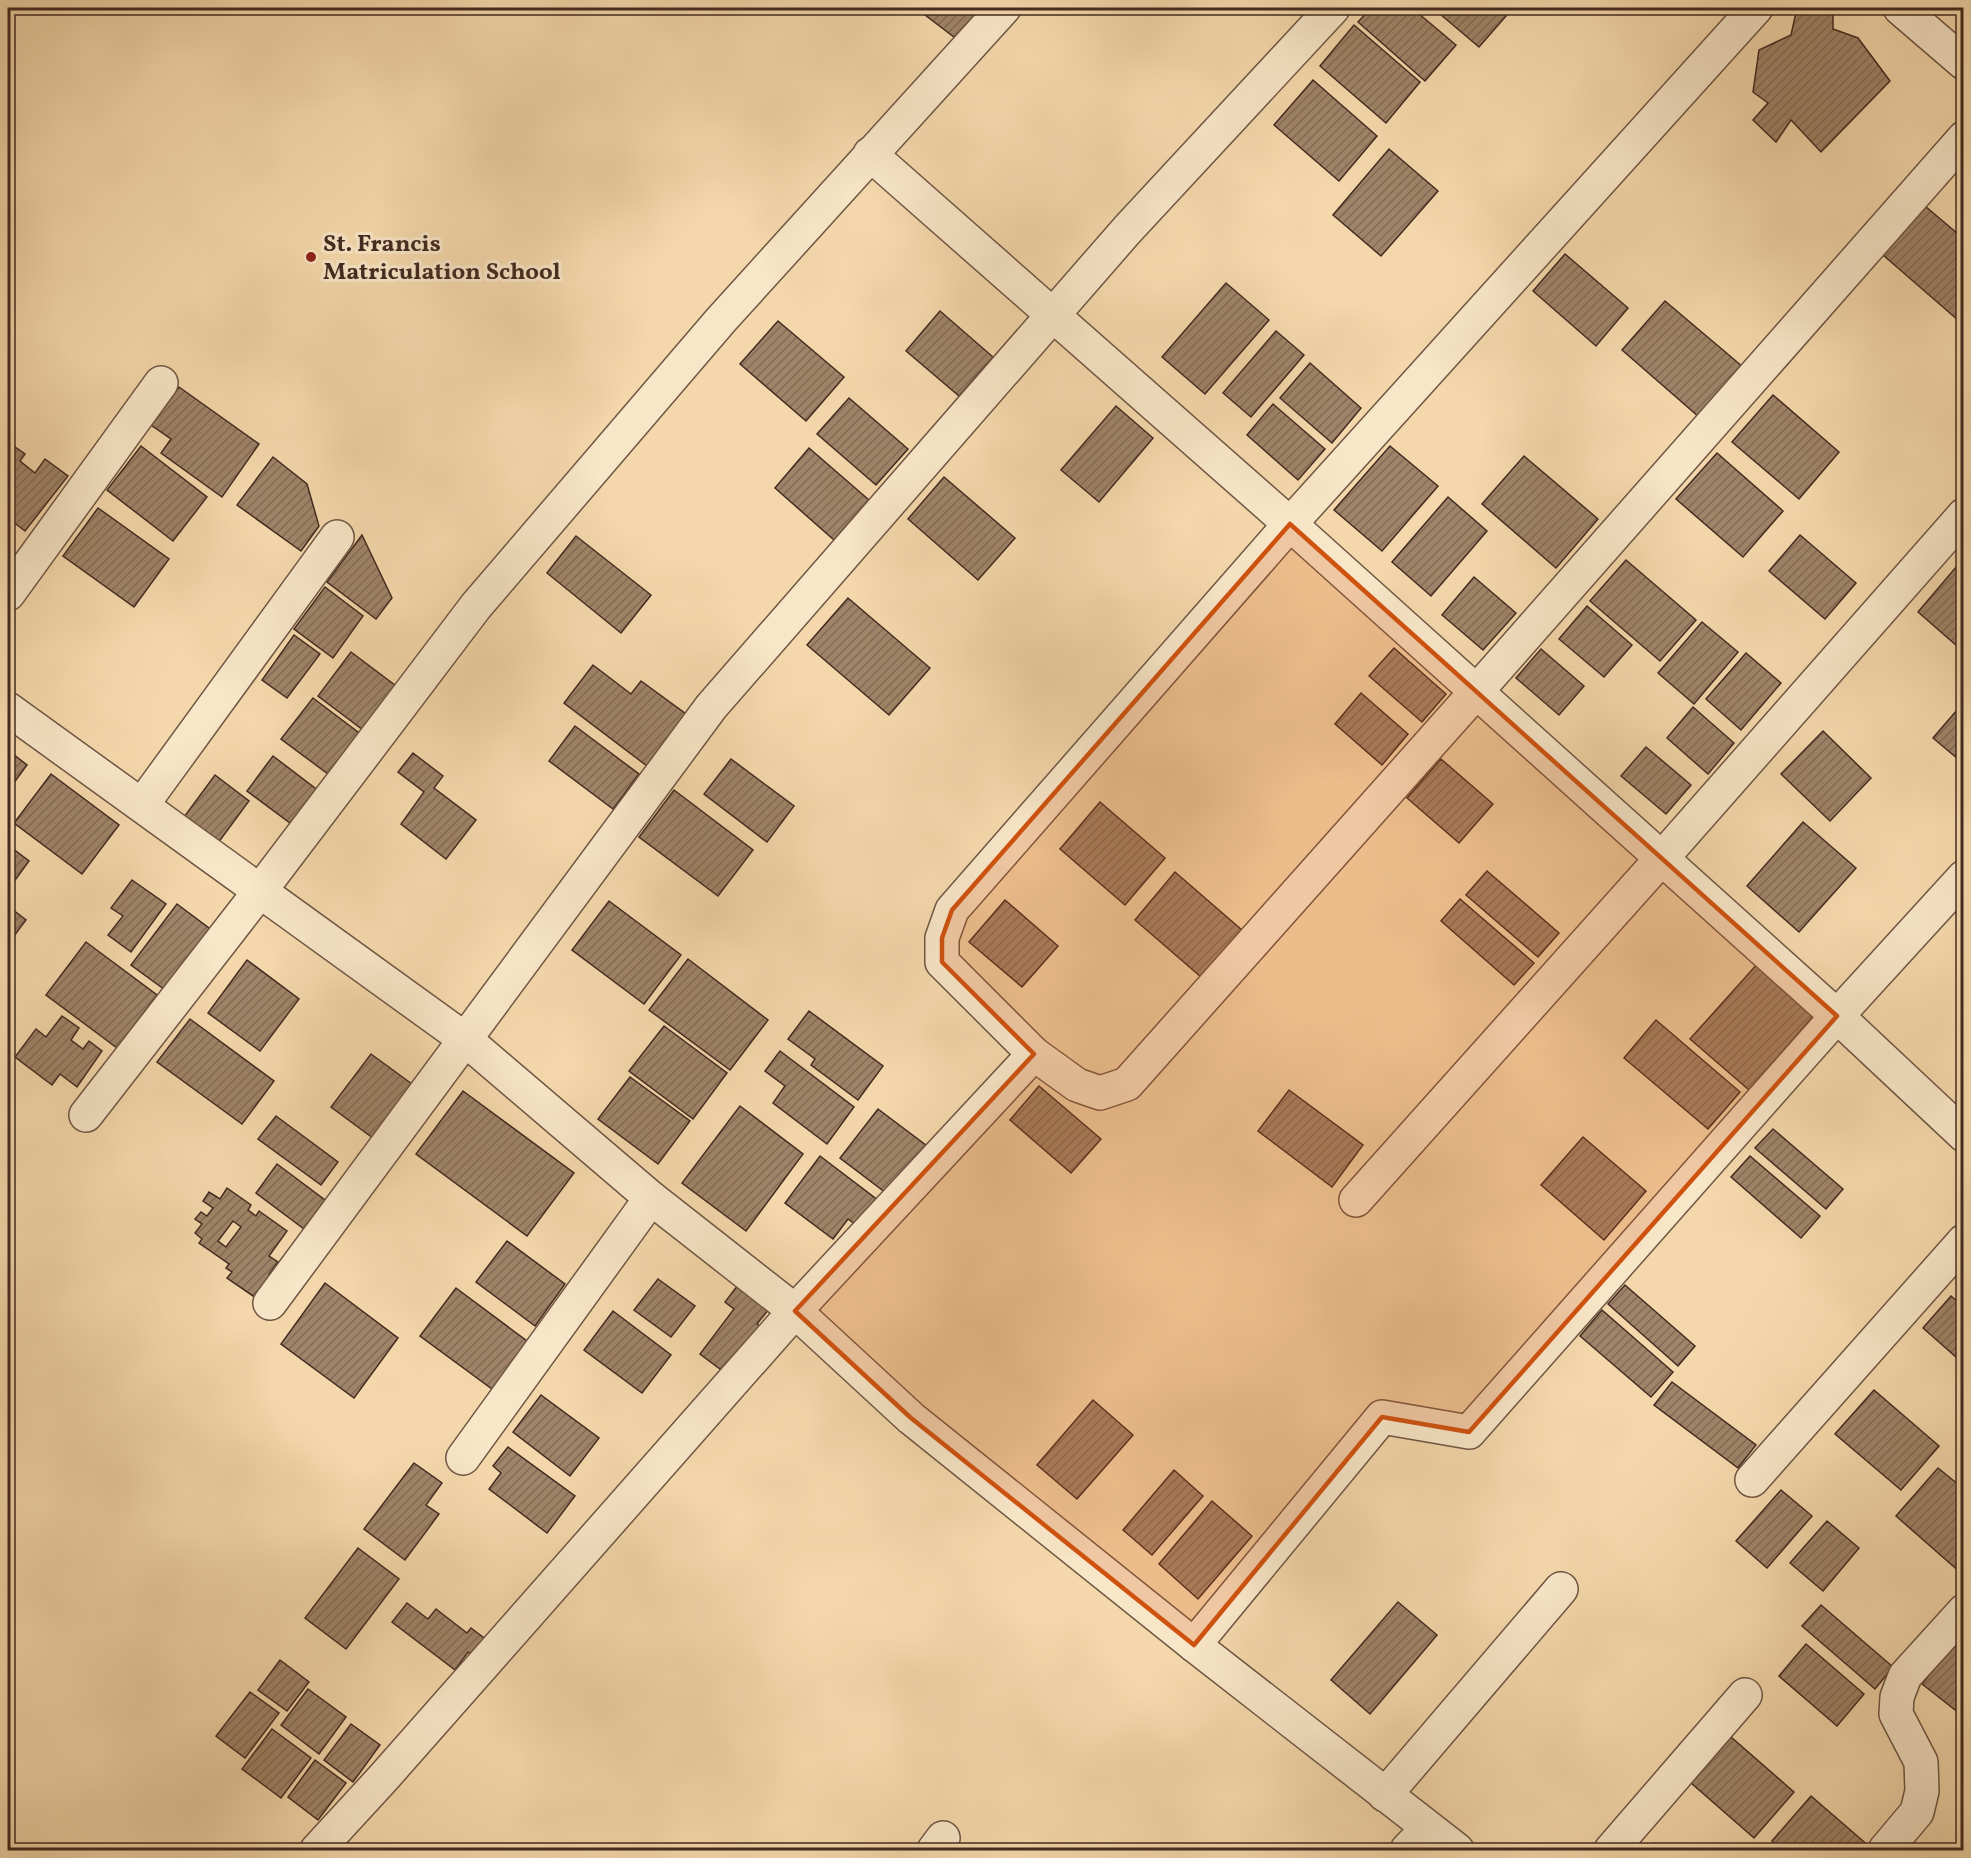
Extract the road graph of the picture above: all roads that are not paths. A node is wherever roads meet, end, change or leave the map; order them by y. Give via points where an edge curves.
1 (1004, 8) edge
2 (1332, 8) edge
3 (1756, 8) edge
4 (1900, 8) edge
5 (1964, 63) edge
6 (1964, 138) edge
7 (870, 154) junction
8 (1053, 314) junction
9 (161, 383) dead end
10 (1964, 515) edge
11 (1290, 524) junction
12 (337, 537) dead end
13 (8, 594) edge
14 (1476, 692) junction
15 (8, 709) edge
16 (142, 805) junction
17 (1662, 858) junction
18 (1964, 877) edge
19 (260, 891) junction
20 (1837, 1016) junction
21 (466, 1040) junction
22 (1034, 1054) junction
23 (86, 1115) dead end
24 (1964, 1135) edge
25 (651, 1198) junction
26 (1356, 1200) dead end
27 (1964, 1241) edge
28 (270, 1304) dead end
29 (795, 1311) junction
30 (463, 1458) dead end
31 (1752, 1480) dead end
32 (1561, 1590) dead end
33 (1964, 1611) edge
34 (1194, 1645) junction
35 (1745, 1695) dead end
36 (1385, 1795) junction
37 (1418, 1840) edge
38 (317, 1851) edge
39 (1457, 1851) edge
40 (1611, 1851) edge
41 (1885, 1851) edge

1 - 7 street
2 - 8 street
3 - 11 street
4 - 5 street
6 - 14 street
7 - 8 street
7 - 19 street via 721,320 476,606
8 - 11 street
8 - 21 street via 711,707
9 - 13 street
10 - 17 street
11 - 14 street
11 - 22 street via 952,910 942,938 942,962
12 - 16 street
14 - 17 street
14 - 22 street via 1127,1084 1100,1093 1077,1085
15 - 16 street
16 - 19 street
17 - 20 street
17 - 26 street
18 - 20 street
19 - 21 street
19 - 23 street
20 - 24 street
20 - 34 street via 1469,1432 1382,1417
21 - 25 street
21 - 28 street
22 - 29 street
25 - 29 street
25 - 30 street
27 - 31 street
29 - 34 street via 911,1418
29 - 38 street
32 - 36 street
33 - 41 street via 1905,1676 1897,1697 1896,1714 1921,1762 1923,1791 1917,1812
34 - 36 street
35 - 40 street
36 - 37 street
37 - 39 street

